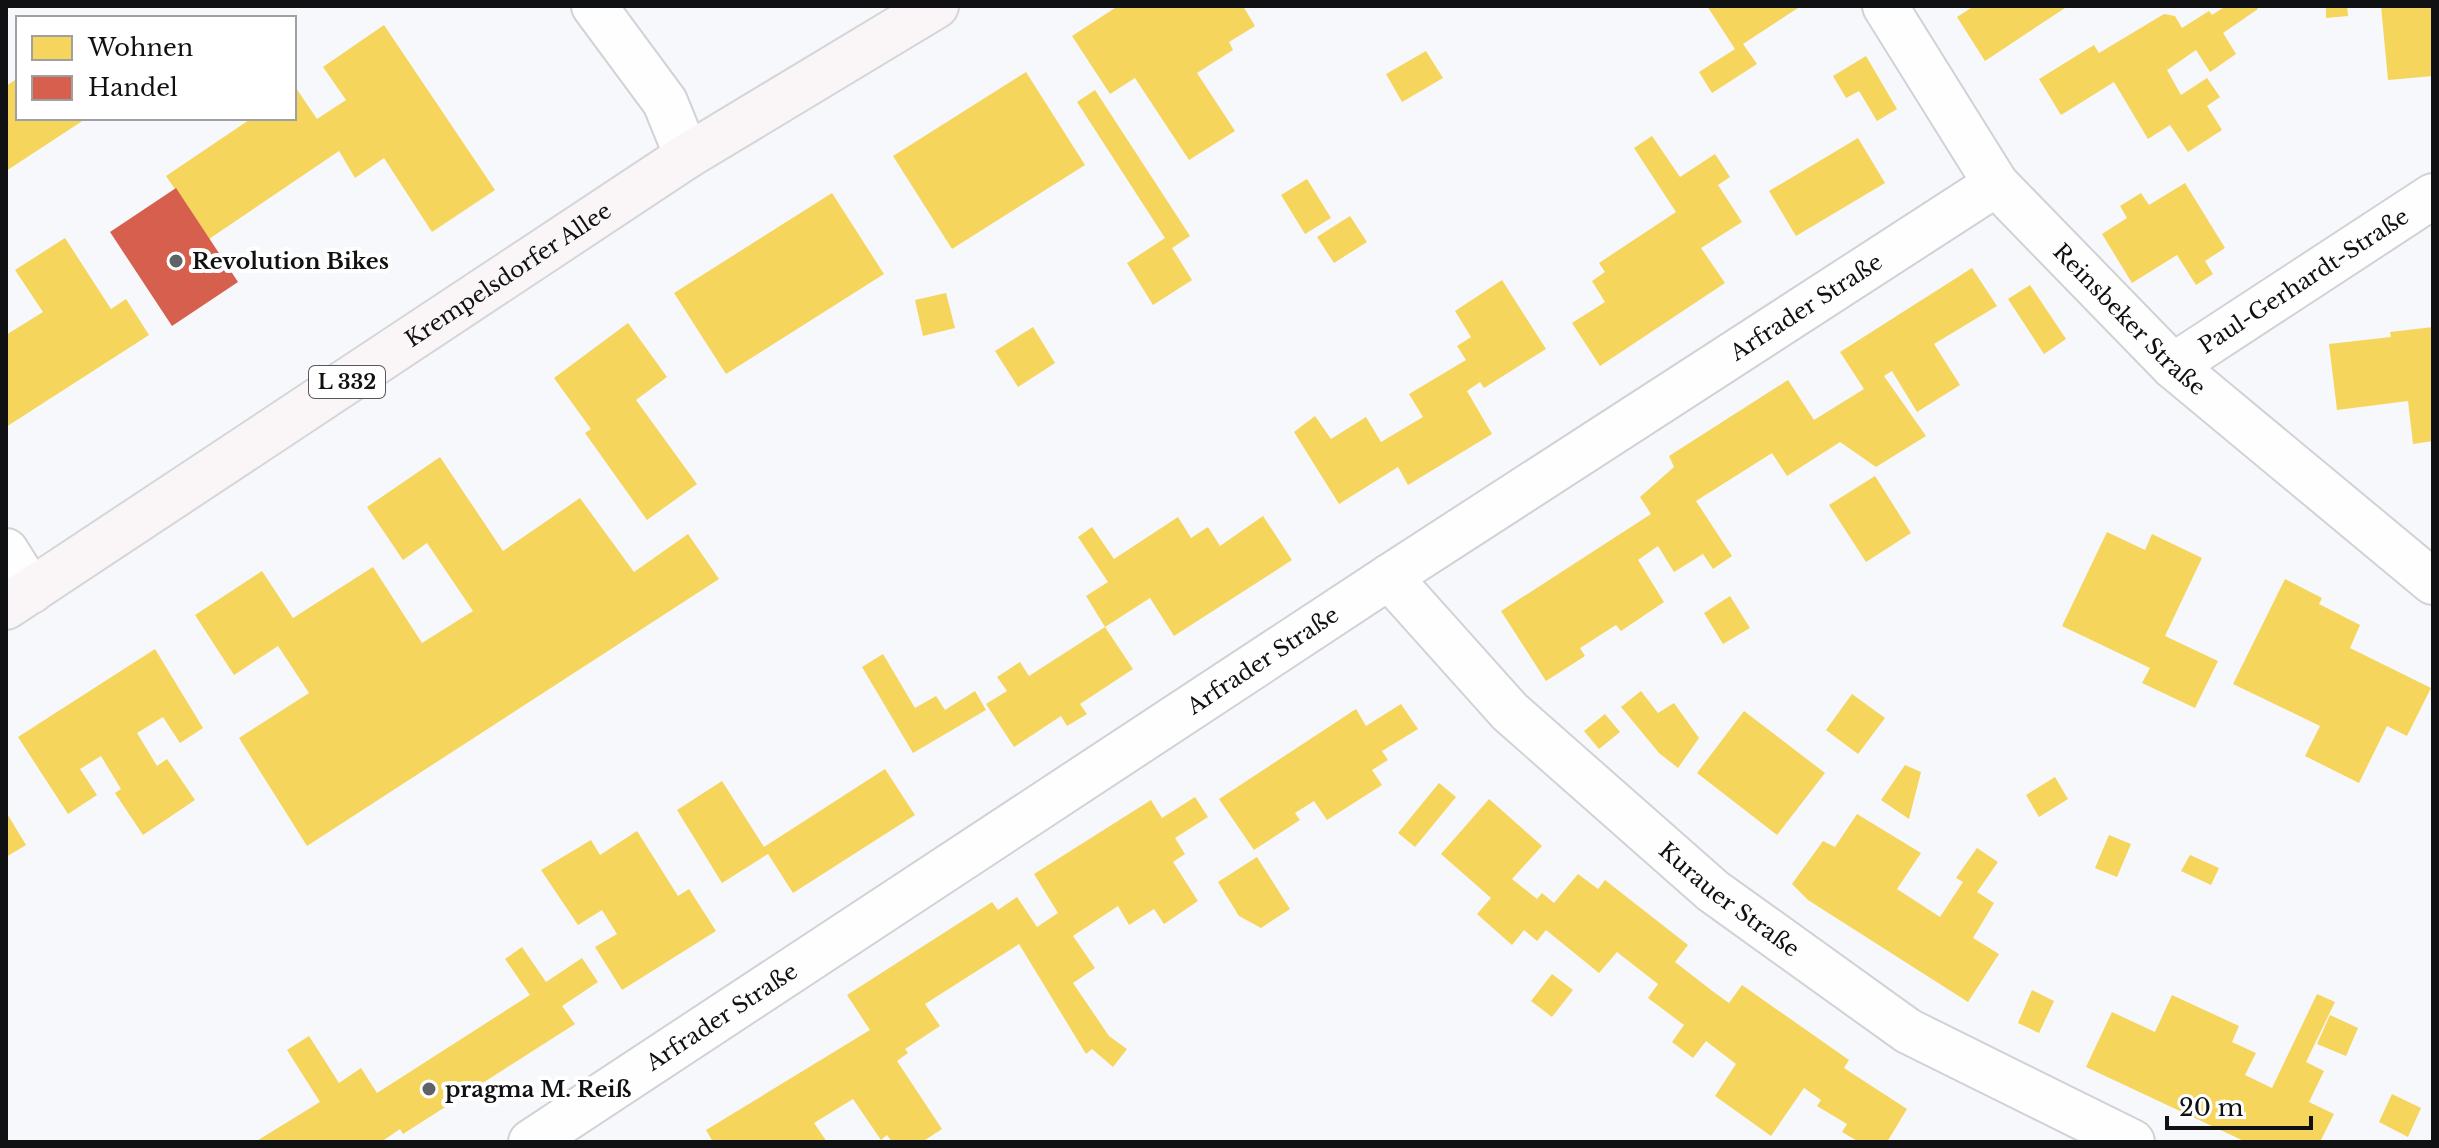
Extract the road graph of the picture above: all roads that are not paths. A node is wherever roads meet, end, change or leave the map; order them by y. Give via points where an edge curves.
1 (594, 6) edge
2 (936, 6) edge
3 (1885, 6) edge
4 (687, 156) junction
5 (1996, 184) junction
6 (2433, 196) edge
7 (2173, 366) junction
8 (6, 551) edge
9 (1389, 577) junction
10 (2433, 582) edge
11 (18, 599) edge
12 (579, 1129) edge
13 (531, 1142) edge
14 (2132, 1142) edge

1 - 4 street via 665,102
2 - 4 main road, Krempelsdorfer Allee / L 332
3 - 5 street, Reinsbeker Straße
4 - 11 main road, Krempelsdorfer Allee / L 332
5 - 7 street, Reinsbeker Straße
5 - 9 street, Arfrader Straße
6 - 7 street, Paul-Gerhardt-Straße
7 - 10 street, Reinsbeker Straße
8 - 11 street
9 - 12 street, Arfrader Straße
9 - 14 street, Kurauer Straße via 1510,712 1713,891 1908,1031
12 - 13 street, Arfrader Straße

